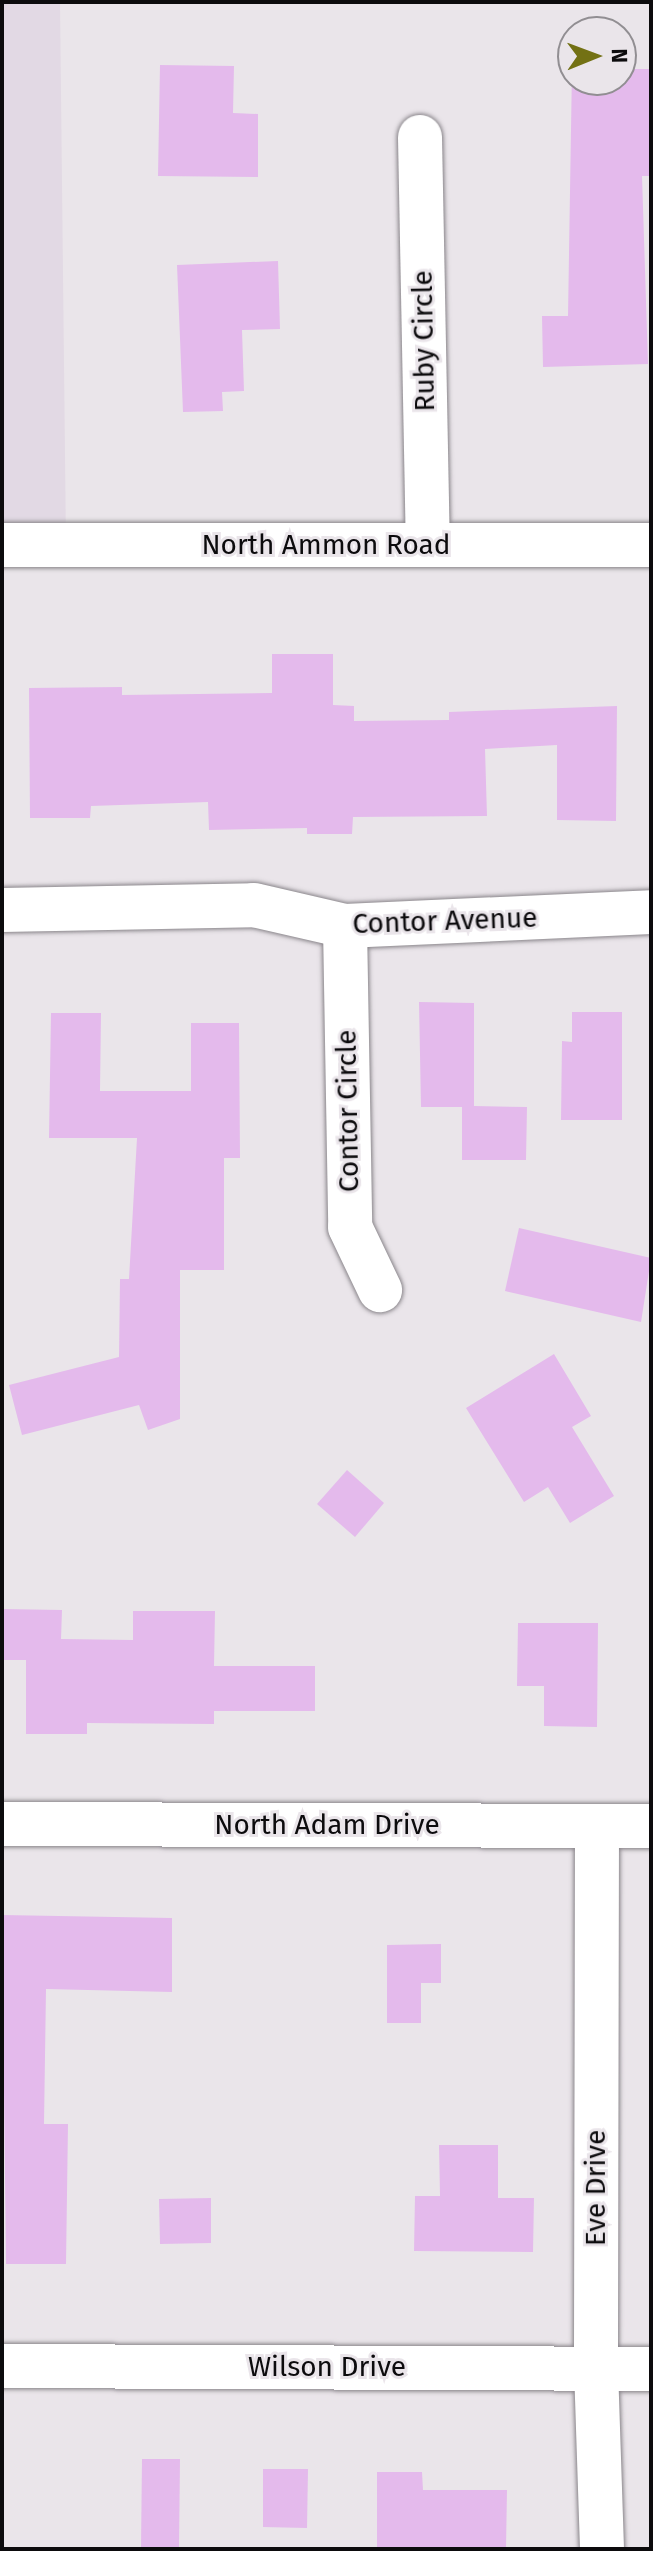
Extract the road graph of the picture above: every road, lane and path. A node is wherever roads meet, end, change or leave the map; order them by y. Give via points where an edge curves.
1 (420, 137) dead end
2 (2, 545) edge
3 (428, 545) junction
4 (651, 545) edge
5 (2, 910) edge
6 (651, 912) edge
7 (345, 926) junction
8 (380, 1290) dead end
9 (2, 1824) edge
10 (597, 1826) junction
11 (651, 1826) edge
12 (2, 2366) edge
13 (596, 2368) junction
14 (651, 2369) edge
15 (602, 2549) edge

1 - 3 street, Ruby Circle
2 - 3 street, North Ammon Road
3 - 4 street, North Ammon Road
5 - 7 street, Contor Avenue via 254,905
6 - 7 street, Contor Avenue
7 - 8 street, Contor Circle via 350,1227
9 - 10 street, North Adam Drive
10 - 11 street, North Adam Drive
10 - 13 street, Eve Drive
12 - 13 street, Wilson Drive
13 - 14 street, Wilson Drive
13 - 15 street, Eve Drive

